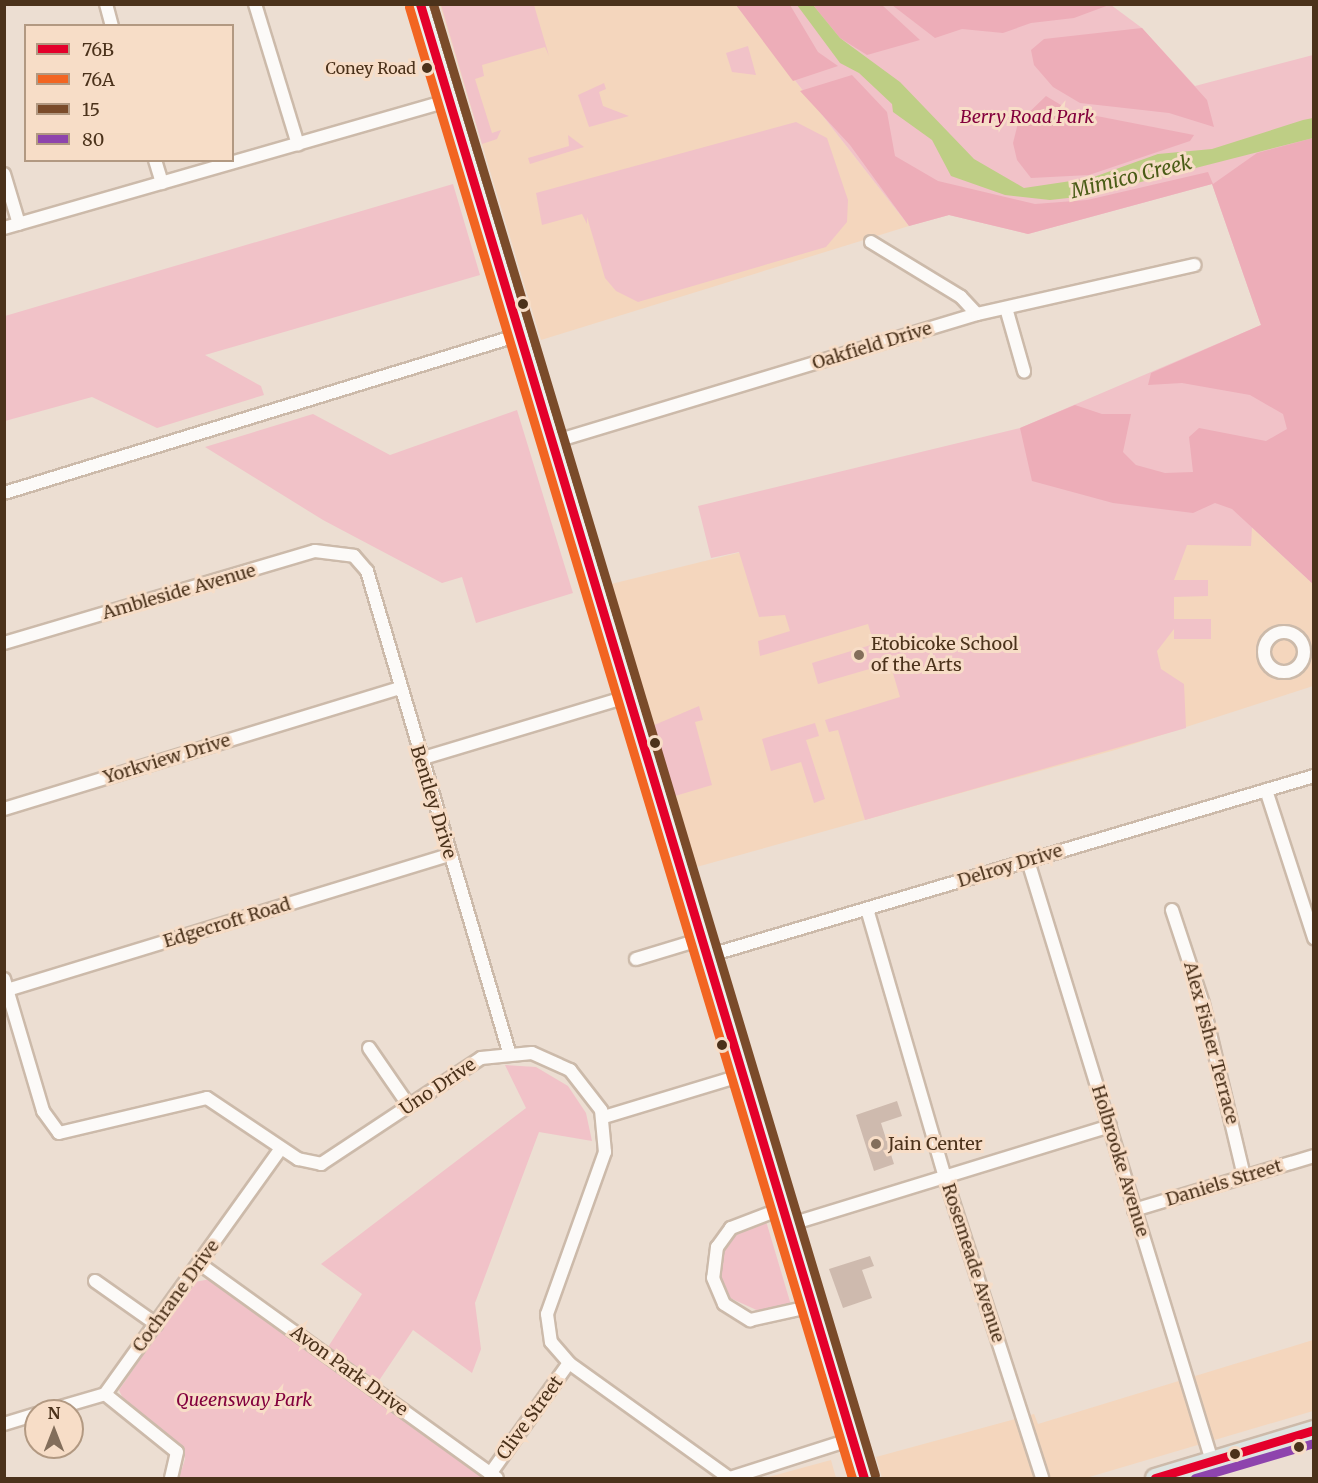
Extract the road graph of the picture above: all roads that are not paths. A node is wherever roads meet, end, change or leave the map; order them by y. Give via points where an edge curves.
1 (106, 4) edge
2 (255, 4) edge
3 (420, 4) edge
4 (111, 24) edge
5 (449, 100) junction
6 (298, 146) junction
7 (156, 162) edge
8 (4, 174) edge
9 (162, 183) junction
10 (19, 224) junction
11 (4, 228) edge
12 (871, 242) dead end
13 (1195, 265) dead end
14 (1006, 308) junction
15 (977, 314) junction
16 (519, 335) junction
17 (1024, 371) dead end
18 (553, 442) junction
19 (4, 493) edge
20 (354, 556) joint
21 (4, 643) edge
22 (1303, 659) dead end
23 (1314, 667) edge
24 (399, 688) junction
25 (630, 696) junction
26 (420, 759) junction
27 (1314, 776) edge
28 (1266, 790) junction
29 (4, 808) edge
30 (449, 855) junction
31 (1028, 861) junction
32 (867, 909) junction
33 (1172, 910) dead end
34 (1314, 938) edge
35 (702, 939) junction
36 (707, 956) junction
37 (636, 959) dead end
38 (6, 987) edge
39 (369, 1048) dead end
40 (509, 1052) junction
41 (742, 1075) junction
42 (409, 1106) junction
43 (604, 1118) junction
44 (1110, 1126) junction
45 (281, 1149) junction
46 (1314, 1156) edge
47 (1244, 1176) junction
48 (945, 1177) junction
49 (783, 1208) junction
50 (1134, 1210) junction
51 (788, 1225) junction
52 (200, 1264) junction
53 (94, 1281) dead end
54 (813, 1306) junction
55 (156, 1324) junction
56 (569, 1363) junction
57 (105, 1394) junction
58 (84, 1400) edge
59 (24, 1418) edge
60 (4, 1424) edge
61 (1314, 1430) edge
62 (852, 1439) junction
63 (1212, 1461) junction
64 (1177, 1475) edge
65 (493, 1476) edge
66 (171, 1479) edge
67 (729, 1479) edge
68 (864, 1479) edge
69 (1042, 1479) edge
70 (1155, 1479) edge

1 - 4 street
2 - 6 street
3 - 5 main road
5 - 6 street
5 - 16 main road
6 - 9 street
7 - 9 street
8 - 10 street
9 - 10 street
10 - 11 street
12 - 15 street via 961,297
13 - 14 street, Oakfield Drive
14 - 15 street, Oakfield Drive
14 - 17 street
15 - 18 street, Oakfield Drive
16 - 18 main road
16 - 19 street
18 - 25 main road
20 - 21 street, Ambleside Avenue via 315,551
20 - 24 street, Bentley Drive via 367,571
22 - 23 street
24 - 26 street, Bentley Drive
24 - 29 street, Yorkview Drive
25 - 26 street
25 - 35 main road
26 - 30 street, Bentley Drive
27 - 28 street, Delroy Drive
28 - 31 street, Delroy Drive
28 - 34 street
30 - 38 street, Edgecroft Road
30 - 40 street, Bentley Drive
31 - 32 street, Delroy Drive
31 - 44 street, Holbrooke Avenue
32 - 36 street, Delroy Drive
32 - 48 street, Rosemeade Avenue
33 - 47 street, Alex Fisher Terrace via 1203,1004
35 - 36 main road
35 - 37 street
36 - 41 main road
38 - 45 street, Uno Drive via 43,1111 59,1133 207,1098
39 - 42 street
40 - 42 street, Uno Drive via 472,1062
40 - 43 street, Uno Drive via 540,1055 570,1070
41 - 43 street
41 - 49 main road
42 - 45 street, Uno Drive via 331,1161 310,1164
43 - 56 street via 603,1169 547,1314 554,1349
44 - 48 street
44 - 50 street, Holbrooke Avenue
45 - 52 street, Cochrane Drive
46 - 47 street, Daniels Street
47 - 50 street, Daniels Street
48 - 51 street
48 - 69 street, Rosemeade Avenue
49 - 51 main road
49 - 54 street via 731,1228 717,1247 712,1278 724,1304 750,1320
50 - 63 street, Holbrooke Avenue
51 - 54 main road
52 - 55 street, Cochrane Drive
52 - 65 street, Avon Park Drive
53 - 55 street
54 - 62 main road
55 - 57 street, Cochrane Drive
56 - 65 street, Clive Street
56 - 67 street
57 - 58 street
57 - 66 street via 177,1452
59 - 60 street
61 - 63 main road
62 - 67 street
62 - 68 main road
63 - 64 main road
64 - 70 main road

